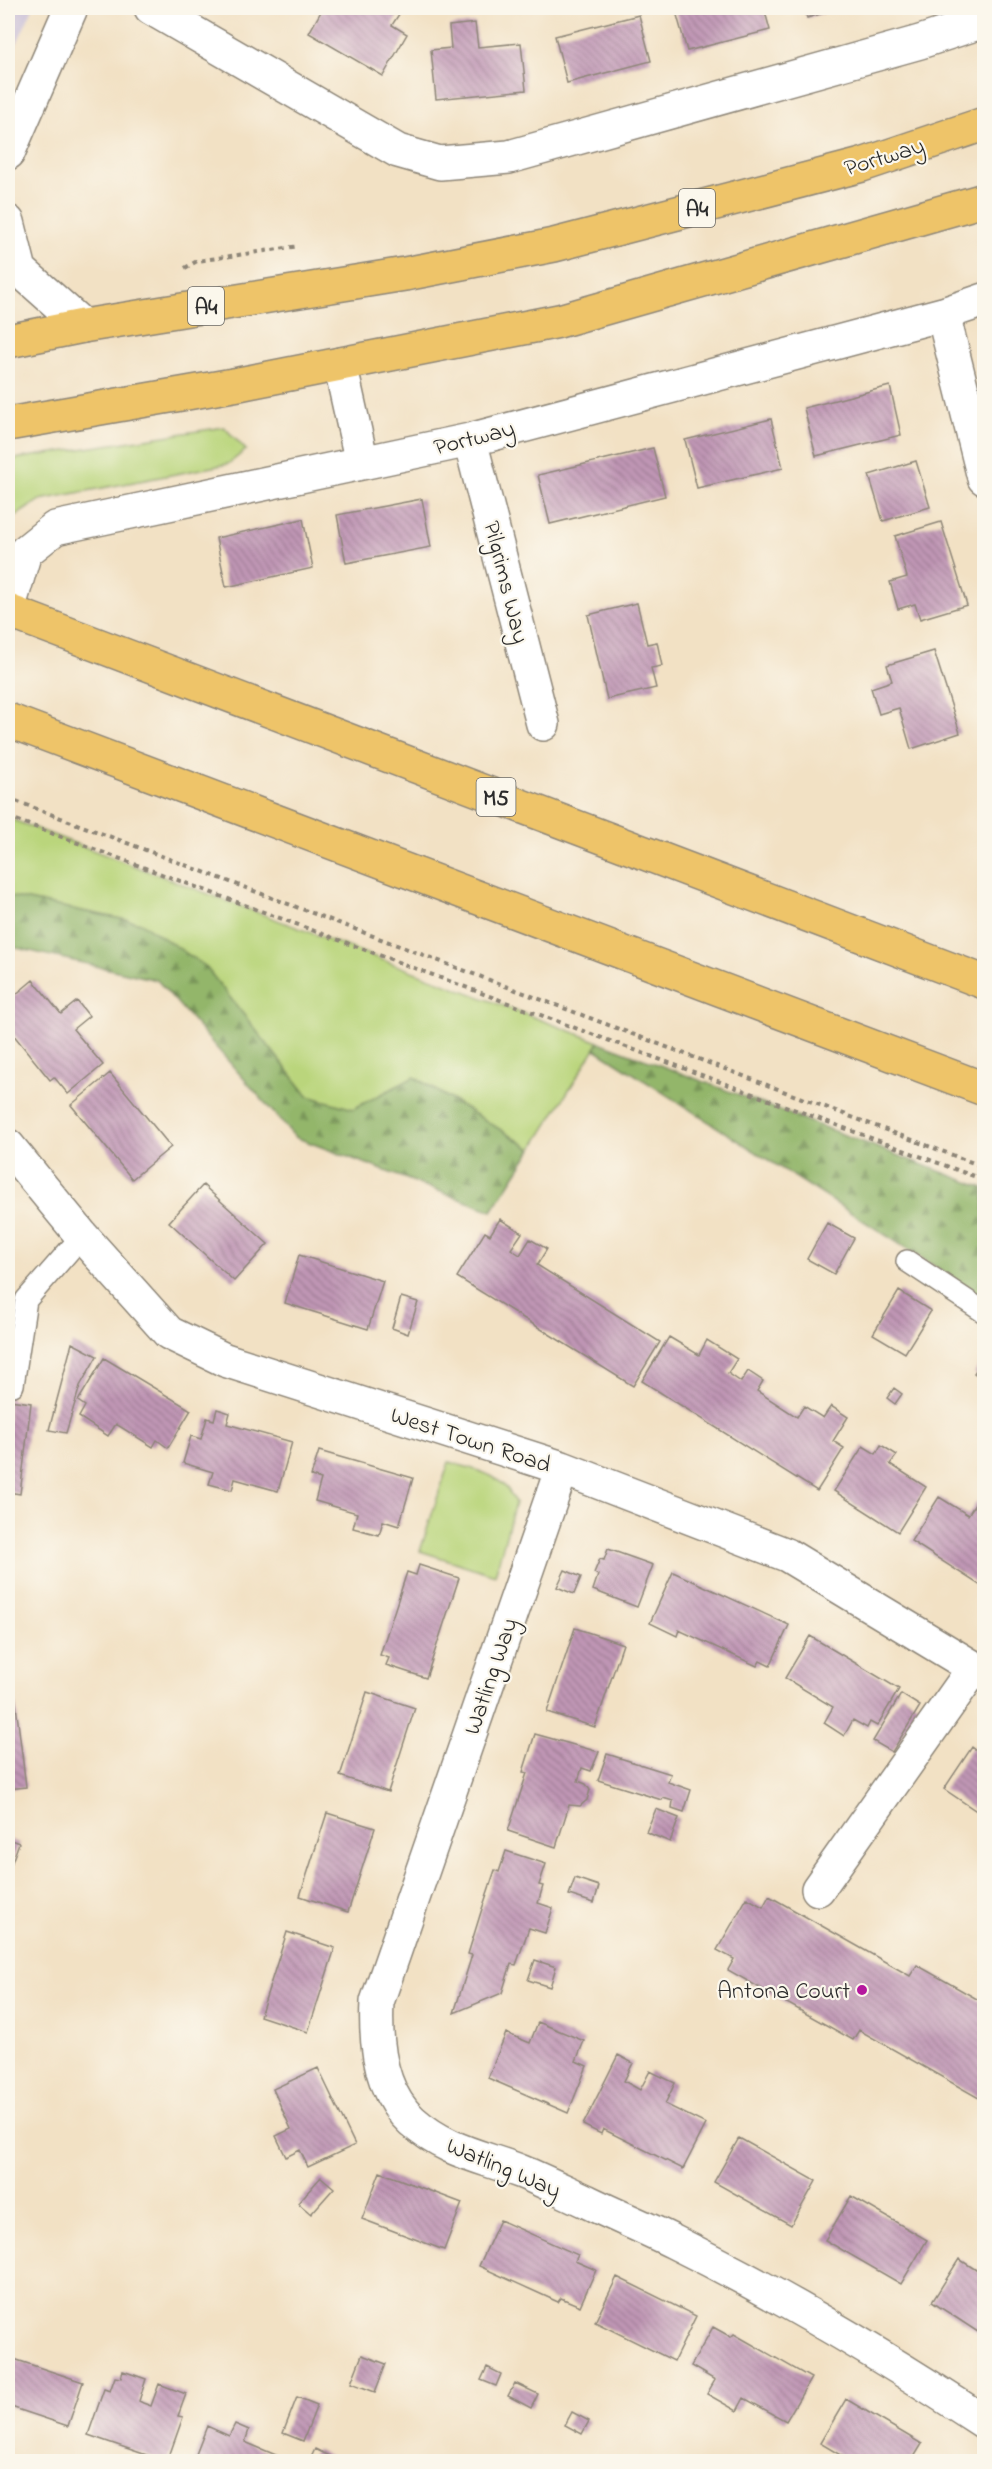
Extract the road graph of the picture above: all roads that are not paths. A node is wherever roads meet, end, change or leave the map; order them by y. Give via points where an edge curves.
1 (71, 8) edge
2 (151, 8) edge
3 (984, 21) edge
4 (984, 124) edge
5 (8, 153) edge
6 (984, 200) edge
7 (8, 222) edge
8 (984, 300) edge
9 (943, 314) junction
10 (83, 326) junction
11 (8, 341) edge
12 (340, 364) junction
13 (8, 424) edge
14 (470, 440) junction
15 (362, 463) junction
16 (984, 478) edge
17 (8, 611) edge
18 (8, 720) edge
19 (543, 724) dead end
20 (984, 982) edge
21 (984, 1089) edge
22 (8, 1146) edge
23 (82, 1236) junction
24 (907, 1261) dead end
25 (984, 1312) edge
26 (12, 1346) edge
27 (13, 1385) dead end
28 (562, 1468) junction
29 (979, 1671) edge
30 (818, 1888) dead end
31 (984, 2422) edge

1 - 5 street
2 - 3 street via 398,151 440,163 510,157
4 - 10 highway, Portway / A4 via 862,165 554,245 405,274
6 - 12 highway via 558,321
7 - 10 street via 20,270
8 - 9 street, Portway
9 - 14 street, Portway
9 - 16 street
10 - 11 highway, Portway / A4
12 - 13 highway
12 - 15 street
14 - 15 street, Portway
14 - 19 street, Pilgrims Way
15 - 17 street, Portway via 55,528 25,552
17 - 20 highway, M5
18 - 21 highway
22 - 23 street, West Town Road
23 - 26 lane via 26,1300
23 - 28 street, West Town Road via 170,1333 225,1360
24 - 25 lane
26 - 27 lane
28 - 29 street, West Town Road via 787,1556
28 - 31 street, Watling Way via 378,2002 379,2050 396,2102 427,2133 461,2152 521,2172 675,2242 802,2312
29 - 30 street

